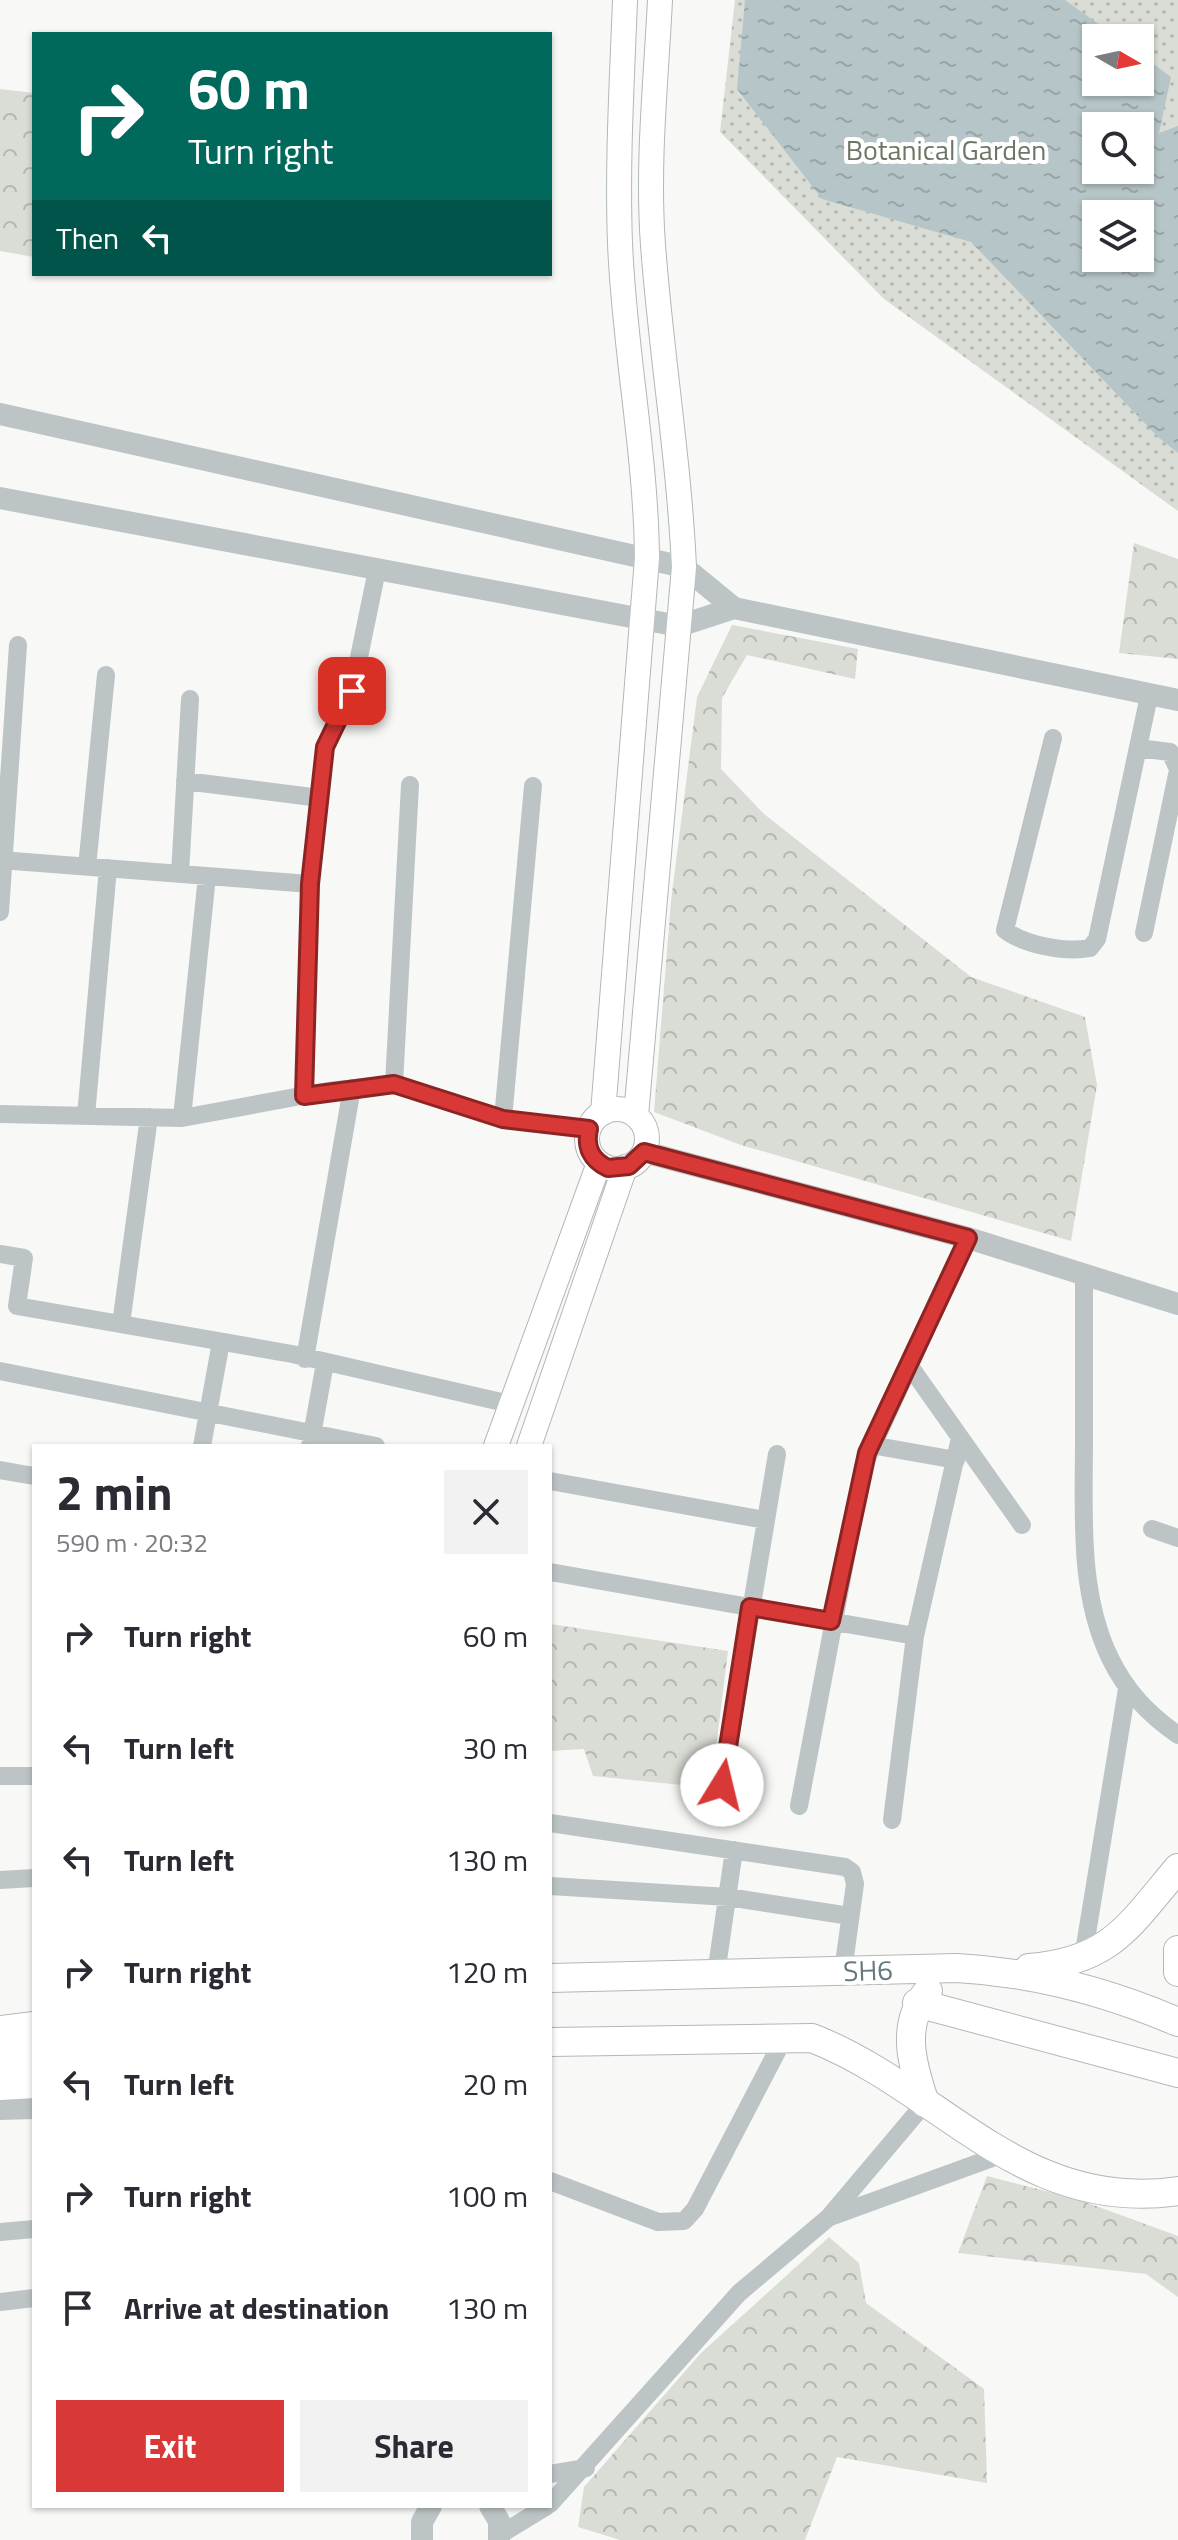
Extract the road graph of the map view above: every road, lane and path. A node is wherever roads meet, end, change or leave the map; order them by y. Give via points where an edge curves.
1 (625, 0) edge
2 (660, 0) edge
3 (0, 414) edge
4 (0, 498) edge
5 (647, 558) junction
6 (684, 567) junction
7 (377, 570) junction
8 (734, 608) junction
9 (640, 619) junction
10 (679, 626) junction
11 (18, 645) dead end
12 (106, 675) dead end
13 (1149, 696) junction
14 (190, 699) dead end
15 (1178, 700) edge
16 (1053, 738) dead end
17 (1138, 748) junction
18 (1178, 770) edge
19 (185, 781) junction
20 (410, 785) dead end
21 (533, 786) dead end
22 (320, 798) junction
23 (2, 860) edge
24 (87, 867) junction
25 (108, 868) junction
26 (180, 874) junction
27 (207, 876) junction
28 (310, 884) junction
29 (0, 912) edge
30 (1144, 933) dead end
31 (394, 1084) junction
32 (352, 1088) junction
33 (304, 1096) junction
34 (0, 1114) edge
35 (86, 1116) junction
36 (636, 1116) junction
37 (149, 1117) junction
38 (182, 1118) junction
39 (503, 1119) junction
40 (596, 1121) junction
41 (634, 1160) junction
42 (599, 1163) junction
43 (968, 1238) junction
44 (0, 1254) edge
45 (1084, 1275) junction
46 (1178, 1304) edge
47 (121, 1324) junction
48 (221, 1342) junction
49 (305, 1359) junction
50 (325, 1363) junction
51 (909, 1365) junction
52 (0, 1371) edge
53 (510, 1404) junction
54 (207, 1412) junction
55 (960, 1438) junction
56 (310, 1440) edge
57 (202, 1444) edge
58 (354, 1444) edge
59 (497, 1444) edge
60 (530, 1444) edge
61 (871, 1445) junction
62 (777, 1454) dead end
63 (956, 1460) junction
64 (0, 1470) edge
65 (32, 1476) edge
66 (552, 1481) edge
67 (765, 1520) junction
68 (1022, 1525) dead end
69 (1152, 1529) dead end
70 (1178, 1538) edge
71 (552, 1572) edge
72 (750, 1607) junction
73 (831, 1621) junction
74 (915, 1636) junction
75 (1127, 1689) junction
76 (1178, 1735) edge
77 (0, 1776) edge
78 (32, 1776) edge
79 (722, 1785) dead end
80 (799, 1806) dead end
81 (892, 1820) dead end
82 (552, 1823) edge
83 (734, 1850) junction
84 (1178, 1868) edge
85 (32, 1878) edge
86 (0, 1880) edge
87 (552, 1886) edge
88 (728, 1897) junction
89 (850, 1916) junction
90 (1178, 1950) edge
91 (1083, 1958) junction
92 (957, 1968) junction
93 (1000, 1970) junction
94 (843, 1971) junction
95 (1178, 1972) edge
96 (716, 1974) junction
97 (552, 1978) edge
98 (917, 2003) junction
99 (1178, 2022) edge
100 (32, 2026) edge
101 (0, 2030) edge
102 (784, 2038) junction
103 (32, 2041) edge
104 (552, 2042) edge
105 (0, 2046) edge
106 (32, 2064) edge
107 (0, 2065) edge
108 (1178, 2073) edge
109 (32, 2084) edge
110 (0, 2086) edge
111 (925, 2103) junction
112 (32, 2108) edge
113 (0, 2109) edge
114 (1003, 2154) junction
115 (552, 2182) edge
116 (1171, 2197) edge
117 (828, 2218) junction
118 (32, 2229) edge
119 (0, 2232) edge
120 (32, 2298) edge
121 (0, 2302) edge
122 (586, 2468) junction
123 (552, 2474) edge
124 (552, 2501) edge
125 (429, 2508) edge
126 (491, 2508) edge
127 (544, 2508) edge
128 (500, 2537) edge
129 (422, 2540) edge

1 - 5 main road via 620,245 647,488
2 - 6 main road via 653,243 681,486
3 - 5 street
4 - 7 street
5 - 6 street
5 - 9 main road
6 - 8 street
6 - 10 main road
7 - 9 street
7 - 22 street via 352,691 325,747
8 - 10 street
8 - 13 street
9 - 10 street
9 - 40 main road
10 - 36 main road
11 - 23 street
12 - 24 street
13 - 15 street
13 - 17 street
14 - 19 street
16 - 17 street via 1005,930 1023,940 1080,950 1097,939
17 - 18 street via 1170,752
18 - 30 street
19 - 22 street
19 - 26 street
20 - 31 street
21 - 39 street
22 - 28 street
23 - 24 street
23 - 29 street
24 - 25 street
25 - 26 street
25 - 35 street
26 - 27 street
27 - 28 street
27 - 38 street
28 - 33 street
31 - 32 street
31 - 39 street
32 - 33 street
32 - 49 street
33 - 38 street
34 - 35 street
35 - 37 street
36 - 40 main road via 618,1109
36 - 41 main road via 646,1132
37 - 38 street
37 - 47 street
39 - 40 street
40 - 42 main road via 588,1147
41 - 42 main road via 608,1168
41 - 43 street
41 - 60 main road
42 - 53 main road
43 - 45 street
43 - 51 street
44 - 47 street via 24,1258 17,1306
45 - 46 street
45 - 75 street via 1087,1569 1109,1656
47 - 48 street
48 - 49 street
48 - 54 street
49 - 50 street
50 - 53 street
50 - 56 street
51 - 55 street
51 - 61 street
52 - 54 street
53 - 59 main road
54 - 56 street
54 - 57 street
55 - 63 street
55 - 68 street
56 - 58 street
61 - 63 street
61 - 73 street
62 - 67 street
63 - 74 street
64 - 65 street
66 - 67 street
67 - 72 street
69 - 70 street
71 - 72 street
72 - 73 street
72 - 79 street
73 - 74 street
73 - 80 street
74 - 81 street
75 - 76 street
75 - 91 street
77 - 78 street
82 - 83 street
83 - 88 street
83 - 89 street via 845,1867 854,1878
84 - 91 main road via 1118,1938
85 - 86 street
87 - 88 street
88 - 89 street
88 - 96 street
89 - 94 street
90 - 95 main road
91 - 93 main road via 1063,1965
92 - 93 main road, SH6
92 - 94 main road, SH6
92 - 98 main road
93 - 99 main road, SH6 via 1091,1991
94 - 96 main road, SH6
96 - 97 main road, SH6
98 - 108 main road
98 - 111 main road via 910,2061
100 - 101 main road
102 - 104 main road
102 - 111 main road via 812,2038 844,2051
102 - 115 street via 684,2221 658,2222
103 - 105 main road
106 - 107 main road
109 - 110 main road
111 - 114 main road
111 - 117 street
112 - 113 street
114 - 116 main road via 1069,2185
114 - 117 street
117 - 122 street via 739,2293
118 - 119 street
120 - 121 street
122 - 123 street
122 - 124 street
125 - 129 street
126 - 128 street
127 - 128 street

